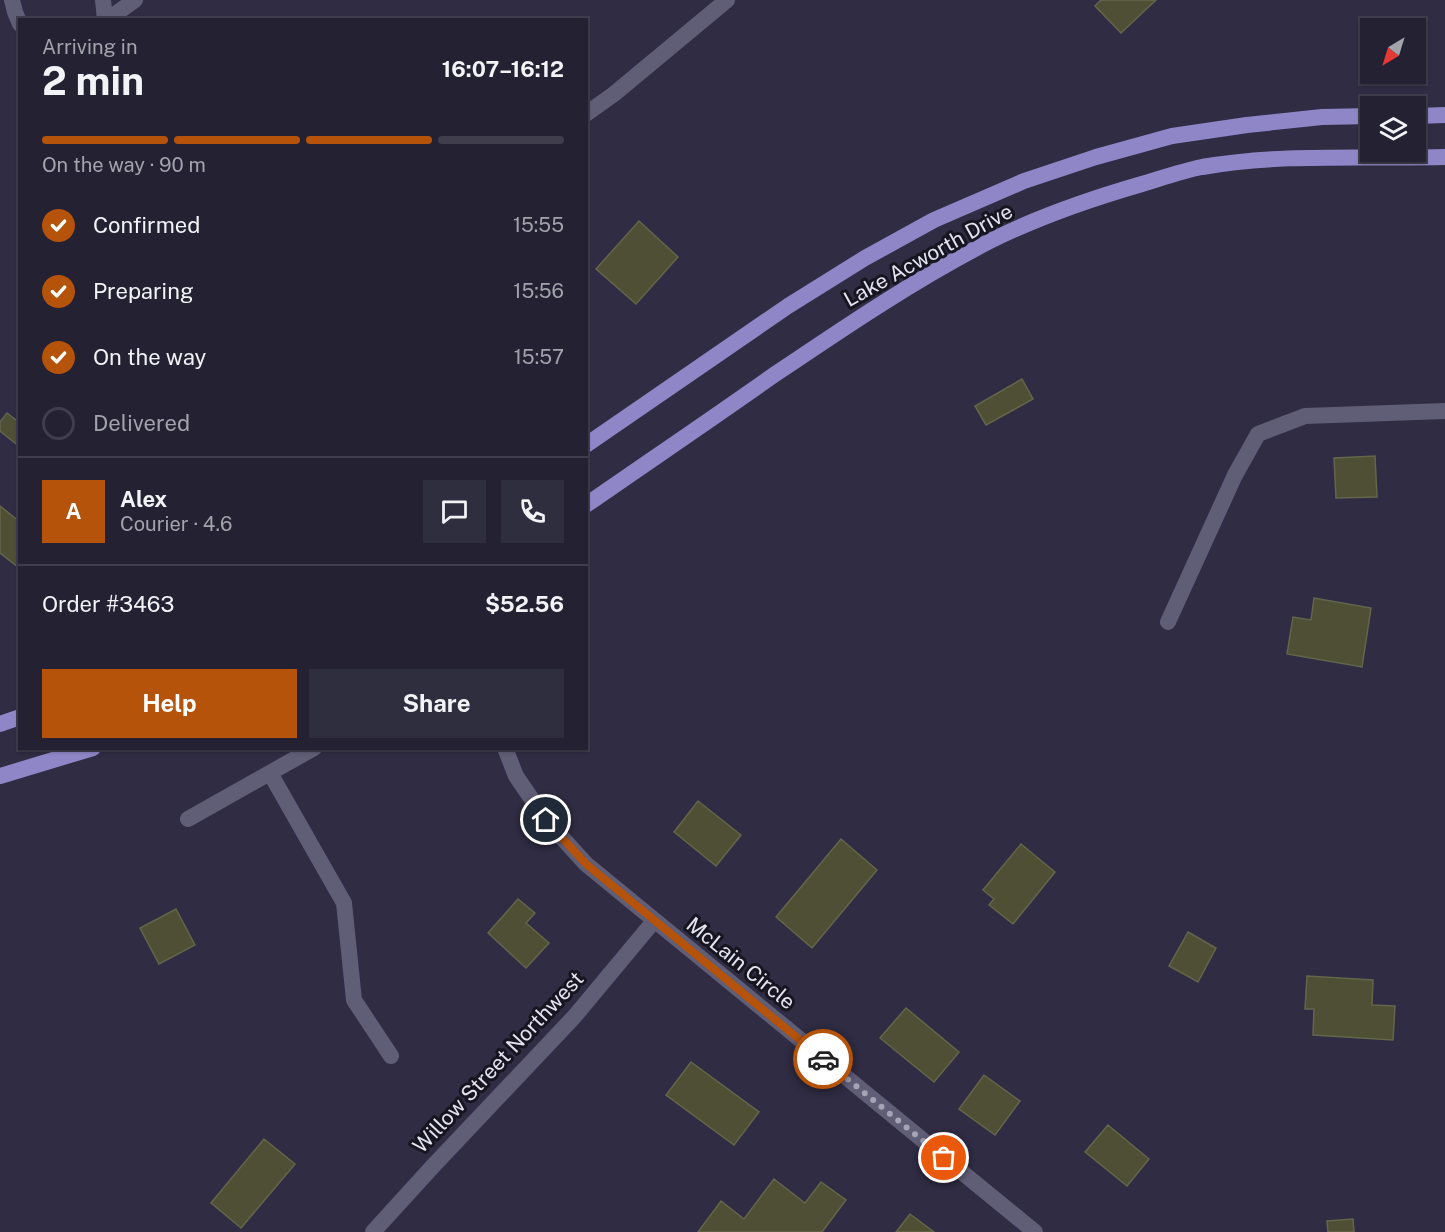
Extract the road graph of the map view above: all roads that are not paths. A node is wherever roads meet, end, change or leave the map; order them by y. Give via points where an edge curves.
1 (12, 0) edge
2 (103, 0) edge
3 (135, 0) edge
4 (727, 0) edge
5 (106, 18) edge
6 (109, 18) edge
7 (18, 19) edge
8 (588, 113) edge
9 (1445, 115) edge
10 (1360, 116) edge
11 (1426, 116) edge
12 (1445, 157) edge
13 (1445, 411) edge
14 (588, 445) edge
15 (588, 504) edge
16 (1168, 622) dead end
17 (18, 718) edge
18 (0, 724) edge
19 (86, 750) edge
20 (310, 750) edge
21 (506, 750) edge
22 (270, 773) junction
23 (0, 776) edge
24 (188, 819) dead end
25 (654, 921) junction
26 (391, 1056) dead end
27 (373, 1232) edge
28 (1035, 1232) edge

1 - 7 street
2 - 5 street
3 - 6 street
4 - 8 street
9 - 11 main road
10 - 14 main road, Lake Acworth Drive via 1269,122 1172,136 1014,185 934,220 865,258 788,306
12 - 15 main road, Lake Acworth Drive via 1324,158 1200,167 1112,192 1034,221 940,269 827,339
13 - 16 street via 1305,416 1258,434 1235,475
17 - 18 main road
19 - 23 main road
20 - 22 street
21 - 25 street, McLain Circle via 516,776 546,820 586,864
22 - 24 street
22 - 26 street via 344,903 354,1000
25 - 27 street, Willow Street Northwest via 574,1017
25 - 28 street, McLain Circle

